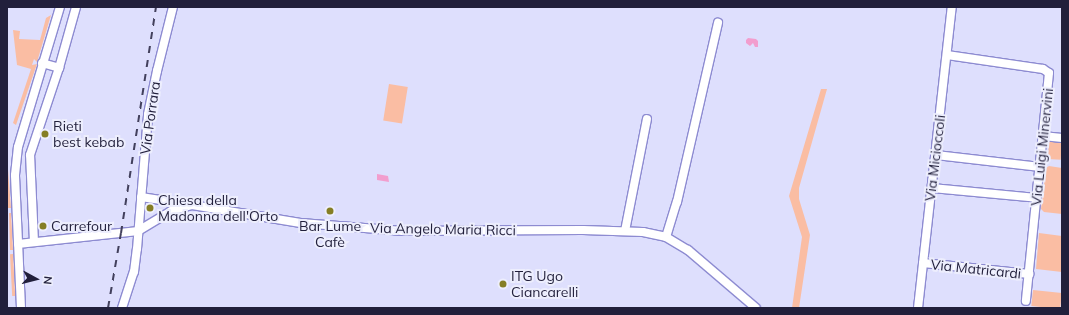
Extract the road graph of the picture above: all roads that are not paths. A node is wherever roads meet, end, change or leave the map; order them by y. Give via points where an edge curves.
1 (60, 7) edge
2 (76, 7) edge
3 (173, 7) edge
4 (952, 7) edge
5 (718, 23) dead end
6 (947, 55) junction
7 (42, 63) junction
8 (59, 68) junction
9 (647, 119) dead end
10 (1043, 136) junction
11 (20, 137) junction
12 (1062, 138) edge
13 (33, 142) junction
14 (936, 155) junction
15 (1040, 167) junction
16 (932, 188) junction
17 (141, 197) junction
18 (1037, 198) junction
19 (192, 205) junction
20 (138, 231) junction
21 (625, 231) junction
22 (666, 237) junction
23 (34, 242) junction
24 (18, 244) junction
25 (923, 263) junction
26 (1029, 274) junction
27 (1026, 301) dead end
28 (21, 308) edge
29 (122, 308) edge
30 (756, 308) edge
31 (918, 308) edge

1 - 7 street
2 - 8 street
3 - 17 street, Via Porrara via 148,114
4 - 6 street, Via Micioccoli
5 - 22 street
6 - 10 street, Via Luigi Minervini via 1047,70 1049,77
6 - 14 street, Via Micioccoli
7 - 8 street
7 - 11 street
8 - 13 street
9 - 21 street
10 - 12 street
10 - 15 street, Via Luigi Minervini
11 - 13 street
11 - 24 street via 15,175
13 - 23 street via 30,176
14 - 15 street
14 - 16 street, Via Micioccoli
15 - 18 street, Via Luigi Minervini
16 - 18 street
16 - 25 street, Via Micioccoli
17 - 19 street
17 - 20 street, Via Porrara
18 - 26 street, Via Luigi Minervini
19 - 20 street, Via Angelo Maria Ricci via 171,211
19 - 21 street, Via Angelo Maria Ricci via 301,223 403,231
20 - 23 street, Via Angelo Maria Ricci
20 - 29 street, Via Porrara via 134,272
21 - 22 street, Via Angelo Maria Ricci
22 - 30 street, Via Angelo Maria Ricci via 688,250
23 - 24 street, Via Angelo Maria Ricci
24 - 28 street
25 - 26 street, Via Matricardi
25 - 31 street, Via Micioccoli
26 - 27 street, Via Luigi Minervini

